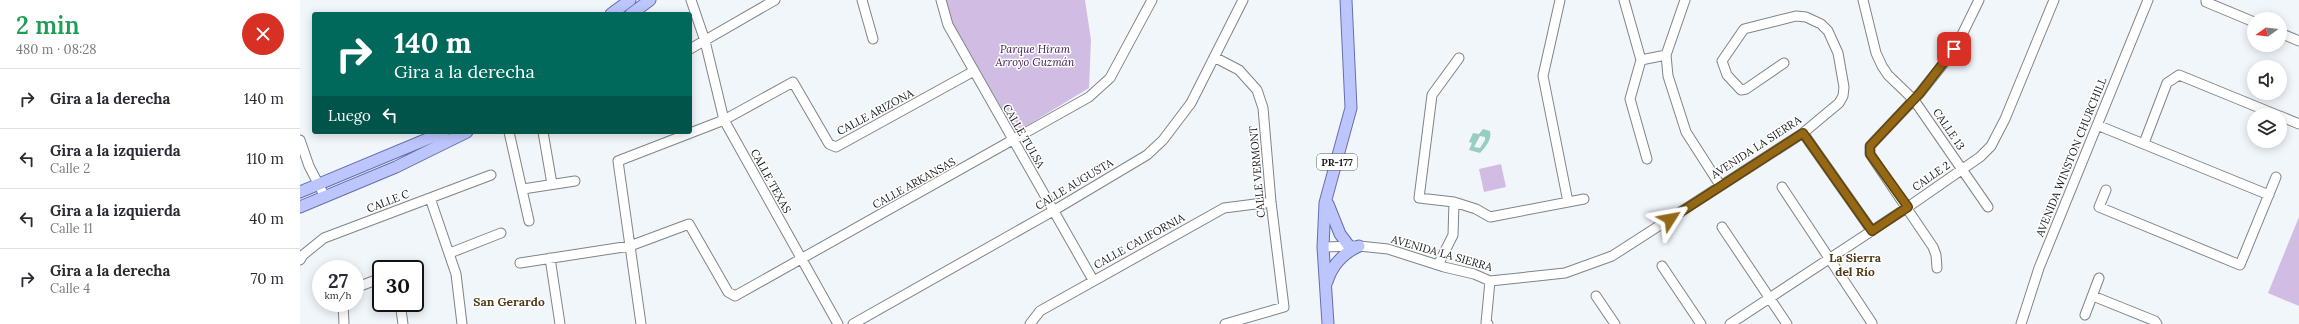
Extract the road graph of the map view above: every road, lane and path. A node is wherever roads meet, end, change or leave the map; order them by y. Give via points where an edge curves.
1 (630, 0) edge
2 (650, 0) edge
3 (691, 0) edge
4 (776, 0) edge
5 (862, 0) edge
6 (941, 0) edge
7 (1152, 0) edge
8 (1243, 0) edge
9 (1346, 0) edge
10 (1560, 0) edge
11 (1624, 0) edge
12 (1685, 0) edge
13 (1863, 0) edge
14 (1978, 0) edge
15 (2054, 0) edge
16 (2148, 0) edge
17 (2206, 0) edge
18 (614, 12) edge
19 (634, 12) edge
20 (2247, 19) edge
21 (2287, 36) edge
22 (873, 38) dead end
23 (705, 41) junction
24 (2299, 41) edge
25 (692, 48) edge
26 (1666, 55) junction
27 (1214, 57) junction
28 (1459, 58) dead end
29 (1641, 60) junction
30 (1784, 63) dead end
31 (974, 71) junction
32 (1914, 100) junction
33 (2260, 108) edge
34 (2287, 119) edge
35 (724, 120) junction
36 (2299, 124) edge
37 (2097, 125) junction
38 (692, 132) edge
39 (1803, 133) junction
40 (439, 134) edge
41 (463, 134) edge
42 (509, 134) edge
43 (543, 134) edge
44 (688, 134) edge
45 (300, 140) edge
46 (1014, 141) junction
47 (2144, 143) junction
48 (1647, 159) dead end
49 (1962, 169) junction
50 (491, 175) dead end
51 (2276, 177) dead end
52 (575, 181) dead end
53 (320, 183) junction
54 (552, 184) junction
55 (1720, 185) junction
56 (1782, 187) dead end
57 (523, 189) junction
58 (2106, 190) dead end
59 (300, 192) edge
60 (324, 195) junction
61 (2269, 195) junction
62 (1327, 197) junction
63 (430, 198) junction
64 (1584, 199) dead end
65 (1271, 202) junction
66 (1454, 202) junction
67 (1568, 202) junction
68 (300, 207) edge
69 (1908, 207) junction
70 (1988, 207) dead end
71 (1053, 211) junction
72 (529, 221) dead end
73 (1722, 226) dead end
74 (1872, 231) junction
75 (501, 233) dead end
76 (630, 246) junction
77 (1354, 246) junction
78 (1323, 247) junction
79 (450, 253) junction
80 (550, 258) junction
81 (1829, 258) junction
82 (300, 260) edge
83 (802, 260) junction
84 (520, 262) dead end
85 (1438, 266) junction
86 (1662, 266) dead end
87 (1937, 268) dead end
88 (2100, 278) dead end
89 (1093, 280) junction
90 (1490, 281) junction
91 (1326, 286) junction
92 (1596, 296) dead end
93 (2093, 296) junction
94 (1769, 298) junction
95 (343, 312) edge
96 (401, 312) edge
97 (2085, 315) dead end
98 (1872, 323) dead end
99 (344, 324) edge
100 (403, 324) edge
101 (462, 324) edge
102 (560, 324) edge
103 (641, 324) edge
104 (838, 324) edge
105 (854, 324) edge
106 (1030, 324) edge
107 (1227, 324) edge
108 (1328, 324) edge
109 (1488, 324) edge
110 (1615, 324) edge
111 (1700, 324) edge
112 (1730, 324) edge
113 (1787, 324) edge
114 (2021, 324) edge
115 (2158, 324) edge

1 - 18 main road
2 - 19 main road
3 - 23 street, CALLE TEXAS
4 - 23 street
5 - 22 street
6 - 31 street, CALLE TULSA via 948,25
7 - 46 street, CALLE ARKANSAS via 1110,78 1090,98
8 - 27 street, CALLE AUGUSTA
9 - 62 main road, PR-177 via 1351,108
10 - 67 street via 1543,76
11 - 29 street
12 - 26 street
13 - 32 street, CALLE 13 via 1876,53 1882,66
14 - 32 street via 1954,49
15 - 49 street, CALLE 2 via 2005,119 1991,146
16 - 37 street, AVENIDA WINSTON CHURCHILL
17 - 20 street
21 - 24 street
23 - 25 street
23 - 35 street, CALLE TEXAS
26 - 29 street
26 - 55 street via 1668,76 1686,132
27 - 65 street, CALLE VERMONT via 1239,70 1257,90 1263,108
27 - 71 street, CALLE AUGUSTA via 1191,103 1163,140 1147,155
28 - 66 street via 1432,95 1419,198
29 - 48 street via 1630,99
30 - 39 street, AVENIDA LA SIERRA via 1741,90 1727,75 1722,61 1744,29 1796,16 1814,19 1828,31 1838,53 1844,96
31 - 35 street, CALLE ARIZONA via 836,147 829,144 793,82
31 - 46 street, CALLE TULSA
32 - 49 street, CALLE 13
32 - 69 street via 1872,141 1870,146 1870,154
33 - 47 street via 2179,75 2167,83
34 - 36 street
35 - 38 street
35 - 83 street, CALLE TEXAS
37 - 47 street
37 - 114 street, AVENIDA WINSTON CHURCHILL via 2039,268
39 - 55 street, AVENIDA LA SIERRA
39 - 74 street
40 - 53 main road
41 - 60 main road via 396,167
42 - 57 street
43 - 54 street
44 - 76 street via 618,161
45 - 53 street via 309,166
46 - 71 street, CALLE TULSA
46 - 83 street, CALLE ARKANSAS
47 - 61 street
49 - 69 street, CALLE 2
49 - 70 street, CALLE 13
50 - 63 street, CALLE C
51 - 61 street
52 - 54 street
53 - 59 main road
53 - 60 street
54 - 57 street
55 - 90 street, AVENIDA LA SIERRA via 1612,256 1565,273
56 - 81 street
57 - 72 street
58 - 61 street via 2099,207 2240,265
60 - 68 main road
62 - 77 main road via 1332,218 1340,234
62 - 78 main road, PR-177
63 - 79 street
63 - 82 street, CALLE C via 324,238
64 - 67 street
65 - 89 street, CALLE CALIFORNIA via 1224,208
65 - 107 street, CALLE VERMONT via 1284,307
66 - 67 street via 1490,217
66 - 85 street via 1454,236
69 - 74 street, CALLE 2
69 - 87 street via 1933,247
71 - 89 street, CALLE TULSA
71 - 105 street, CALLE AUGUSTA
73 - 94 street
74 - 81 street, CALLE 2
75 - 79 street
76 - 80 street
76 - 83 street, CALLE ARKANSAS via 689,224 728,292 735,296
76 - 103 street
77 - 78 street, AVENIDA LA SIERRA
77 - 85 street, AVENIDA LA SIERRA via 1388,249
77 - 91 main road via 1329,274
78 - 91 main road, PR-177
79 - 101 street via 456,274
80 - 84 street
80 - 102 street
81 - 94 street, CALLE 2
81 - 98 street
83 - 104 street, CALLE TEXAS
85 - 90 street, AVENIDA LA SIERRA via 1474,274
86 - 111 street
88 - 93 street
89 - 106 street, CALLE CALIFORNIA via 1040,311
90 - 109 street via 1486,323
91 - 108 main road, PR-177
92 - 110 street
93 - 97 street
93 - 115 street
94 - 112 street, CALLE 2
94 - 113 street
95 - 99 street
96 - 100 street

